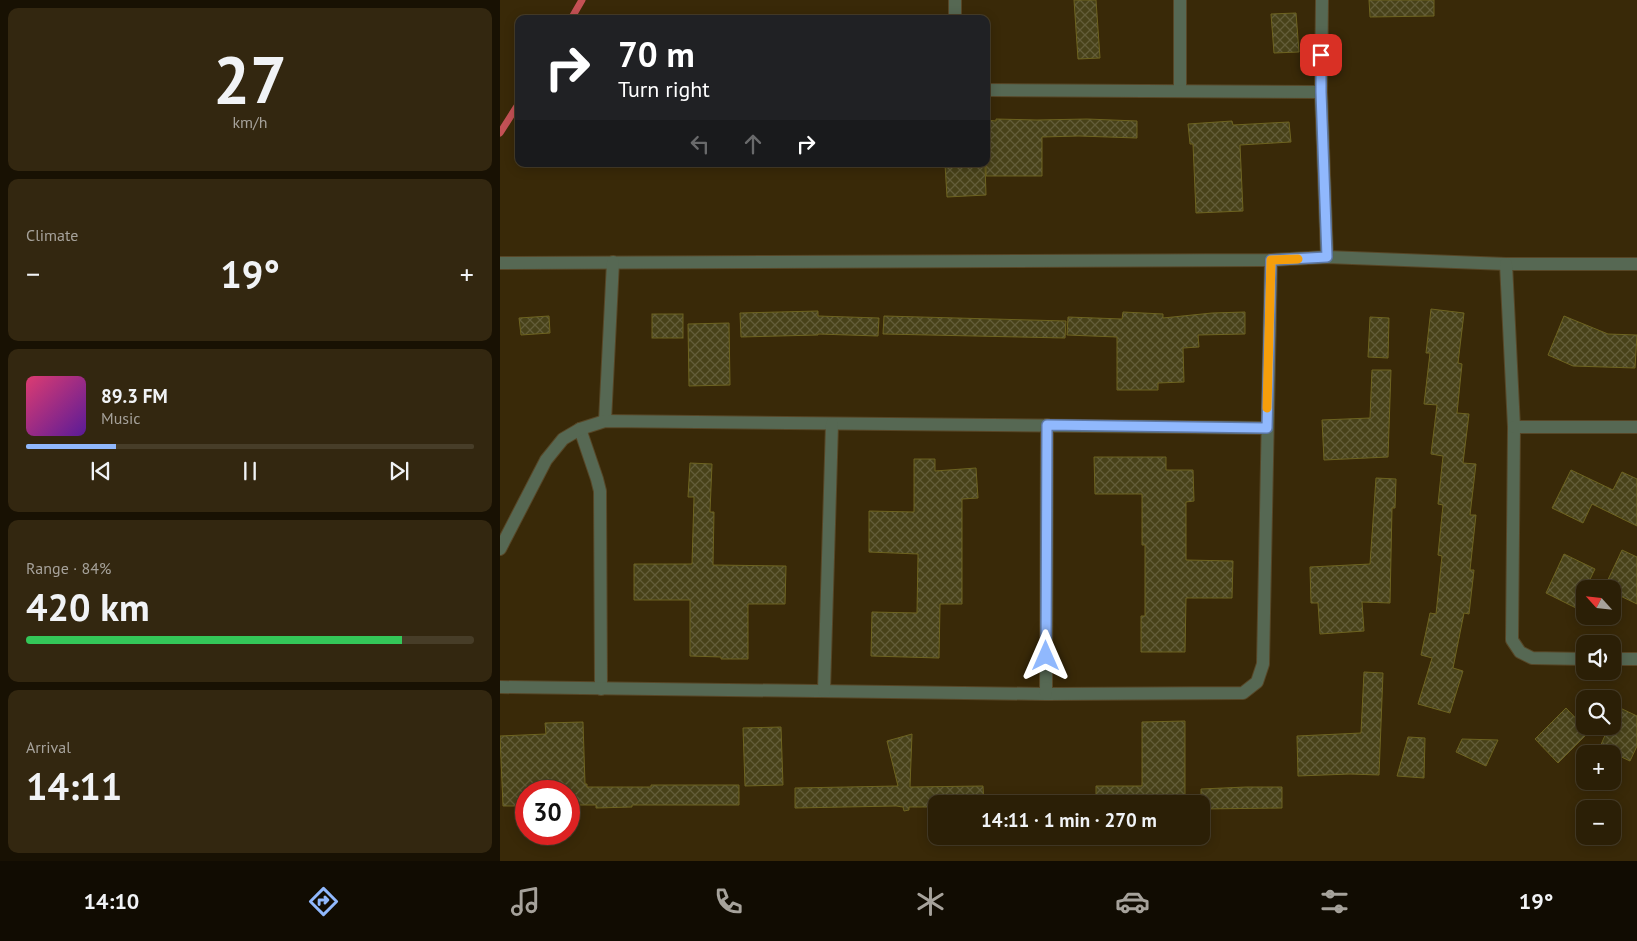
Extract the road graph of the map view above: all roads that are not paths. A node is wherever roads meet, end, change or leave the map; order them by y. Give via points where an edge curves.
1 (955, 0) edge
2 (1180, 0) edge
3 (1322, 0) edge
4 (955, 15) edge
5 (990, 90) edge
6 (1180, 90) junction
7 (1321, 92) junction
8 (1327, 257) junction
9 (1271, 260) junction
10 (613, 262) junction
11 (500, 263) edge
12 (1506, 264) junction
13 (1637, 264) edge
14 (606, 421) junction
15 (832, 424) junction
16 (1047, 425) junction
17 (1514, 427) junction
18 (1637, 427) edge
19 (1267, 428) junction
20 (580, 429) junction
21 (500, 549) edge
22 (1576, 659) edge
23 (1621, 659) edge
24 (1637, 659) edge
25 (500, 687) edge
26 (600, 689) junction
27 (824, 691) junction
28 (1046, 694) junction

1 - 4 street
2 - 6 street
3 - 7 street
5 - 6 street
6 - 7 street
7 - 8 street
8 - 9 street
8 - 12 street
9 - 10 street
9 - 19 street
10 - 11 street
10 - 14 street
12 - 13 street
12 - 17 street
14 - 15 street
14 - 20 street
15 - 16 street
15 - 27 street
16 - 19 street
16 - 28 street
17 - 18 street
17 - 22 street via 1512,640 1520,652 1532,658
19 - 28 street via 1263,664 1257,682 1243,693
20 - 21 street via 563,440 546,460
20 - 26 street via 600,491
23 - 24 street
25 - 26 street
26 - 27 street
27 - 28 street

